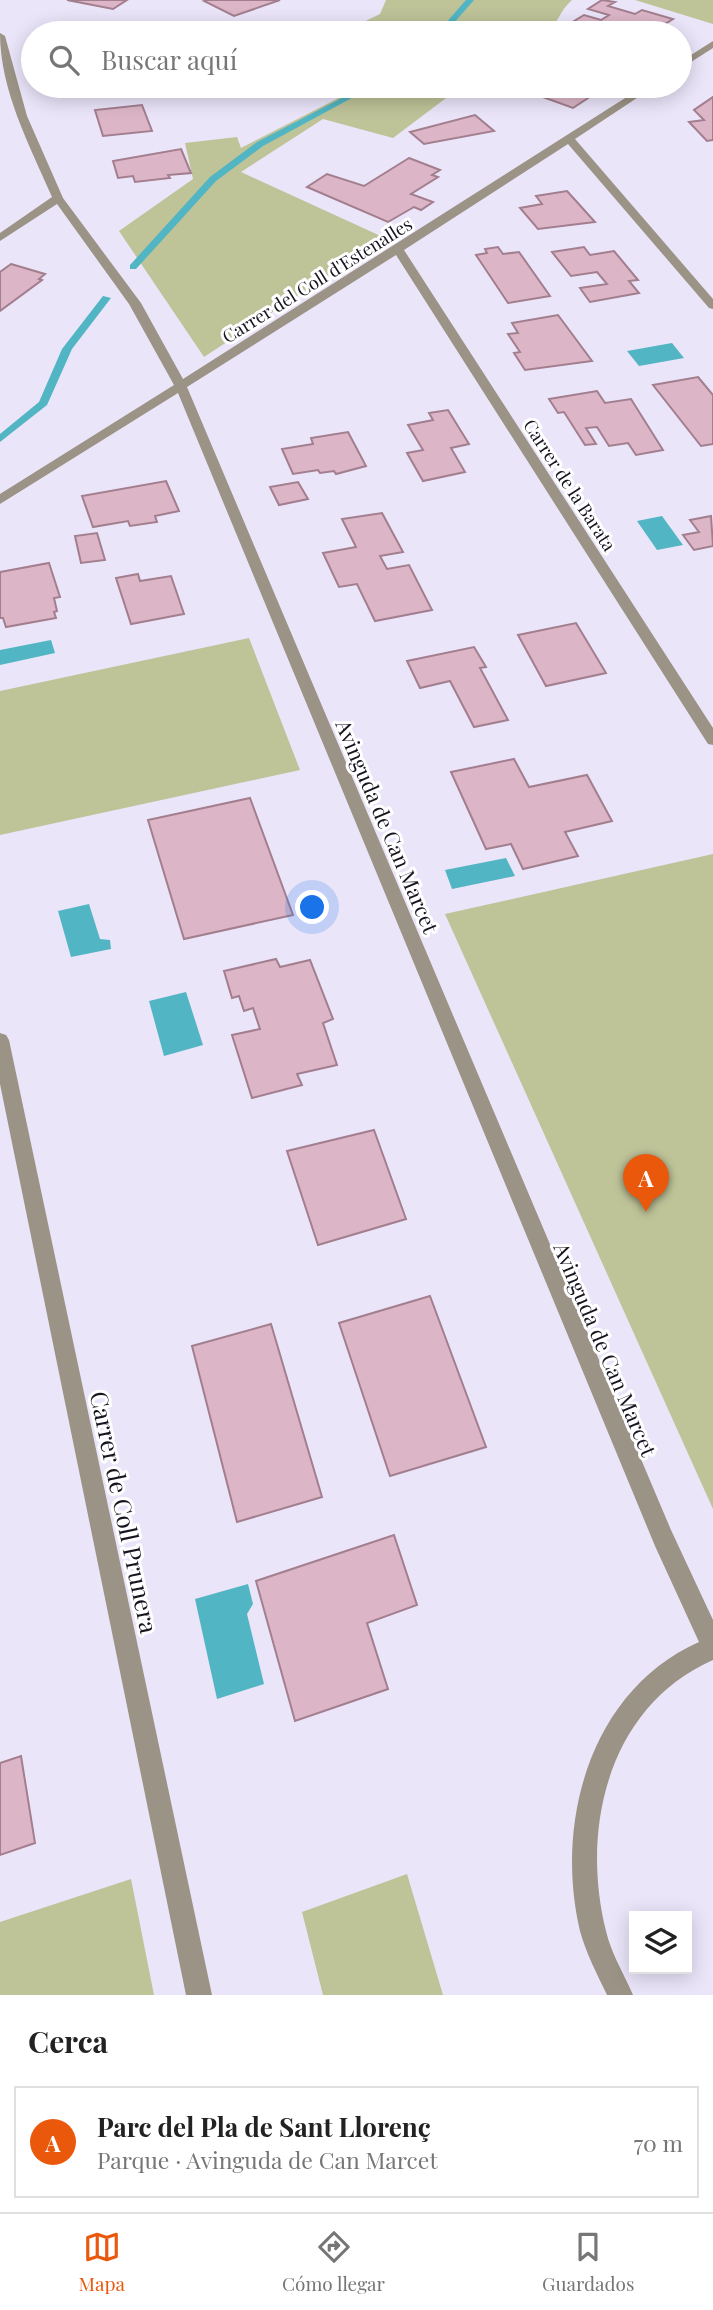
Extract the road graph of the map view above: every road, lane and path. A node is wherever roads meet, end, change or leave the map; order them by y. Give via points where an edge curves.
1 (0, 36) edge
2 (713, 44) edge
3 (692, 58) edge
4 (632, 98) edge
5 (569, 139) junction
6 (58, 198) junction
7 (0, 238) edge
8 (398, 250) junction
9 (713, 306) edge
10 (181, 387) junction
11 (0, 500) edge
12 (713, 740) edge
13 (0, 1040) edge
14 (713, 1647) edge
15 (199, 1995) edge
16 (620, 1995) edge

1 - 6 street, Avinguda de Can Marcet via 22,116
2 - 3 street
4 - 5 street, Carrer del Coll d'Estenalles
5 - 8 street, Carrer del Coll d'Estenalles
5 - 9 street
6 - 7 street
6 - 10 street, Avinguda de Can Marcet via 135,303
8 - 10 street, Carrer del Coll d'Estenalles
8 - 12 street, Carrer de la Barata
10 - 11 street, Carrer del Coll d'Estenalles
10 - 14 street, Avinguda de Can Marcet via 663,1538
13 - 15 street, Carrer de Coll Prunera
14 - 16 street via 667,1671 622,1718 595,1773 583,1849 593,1932

